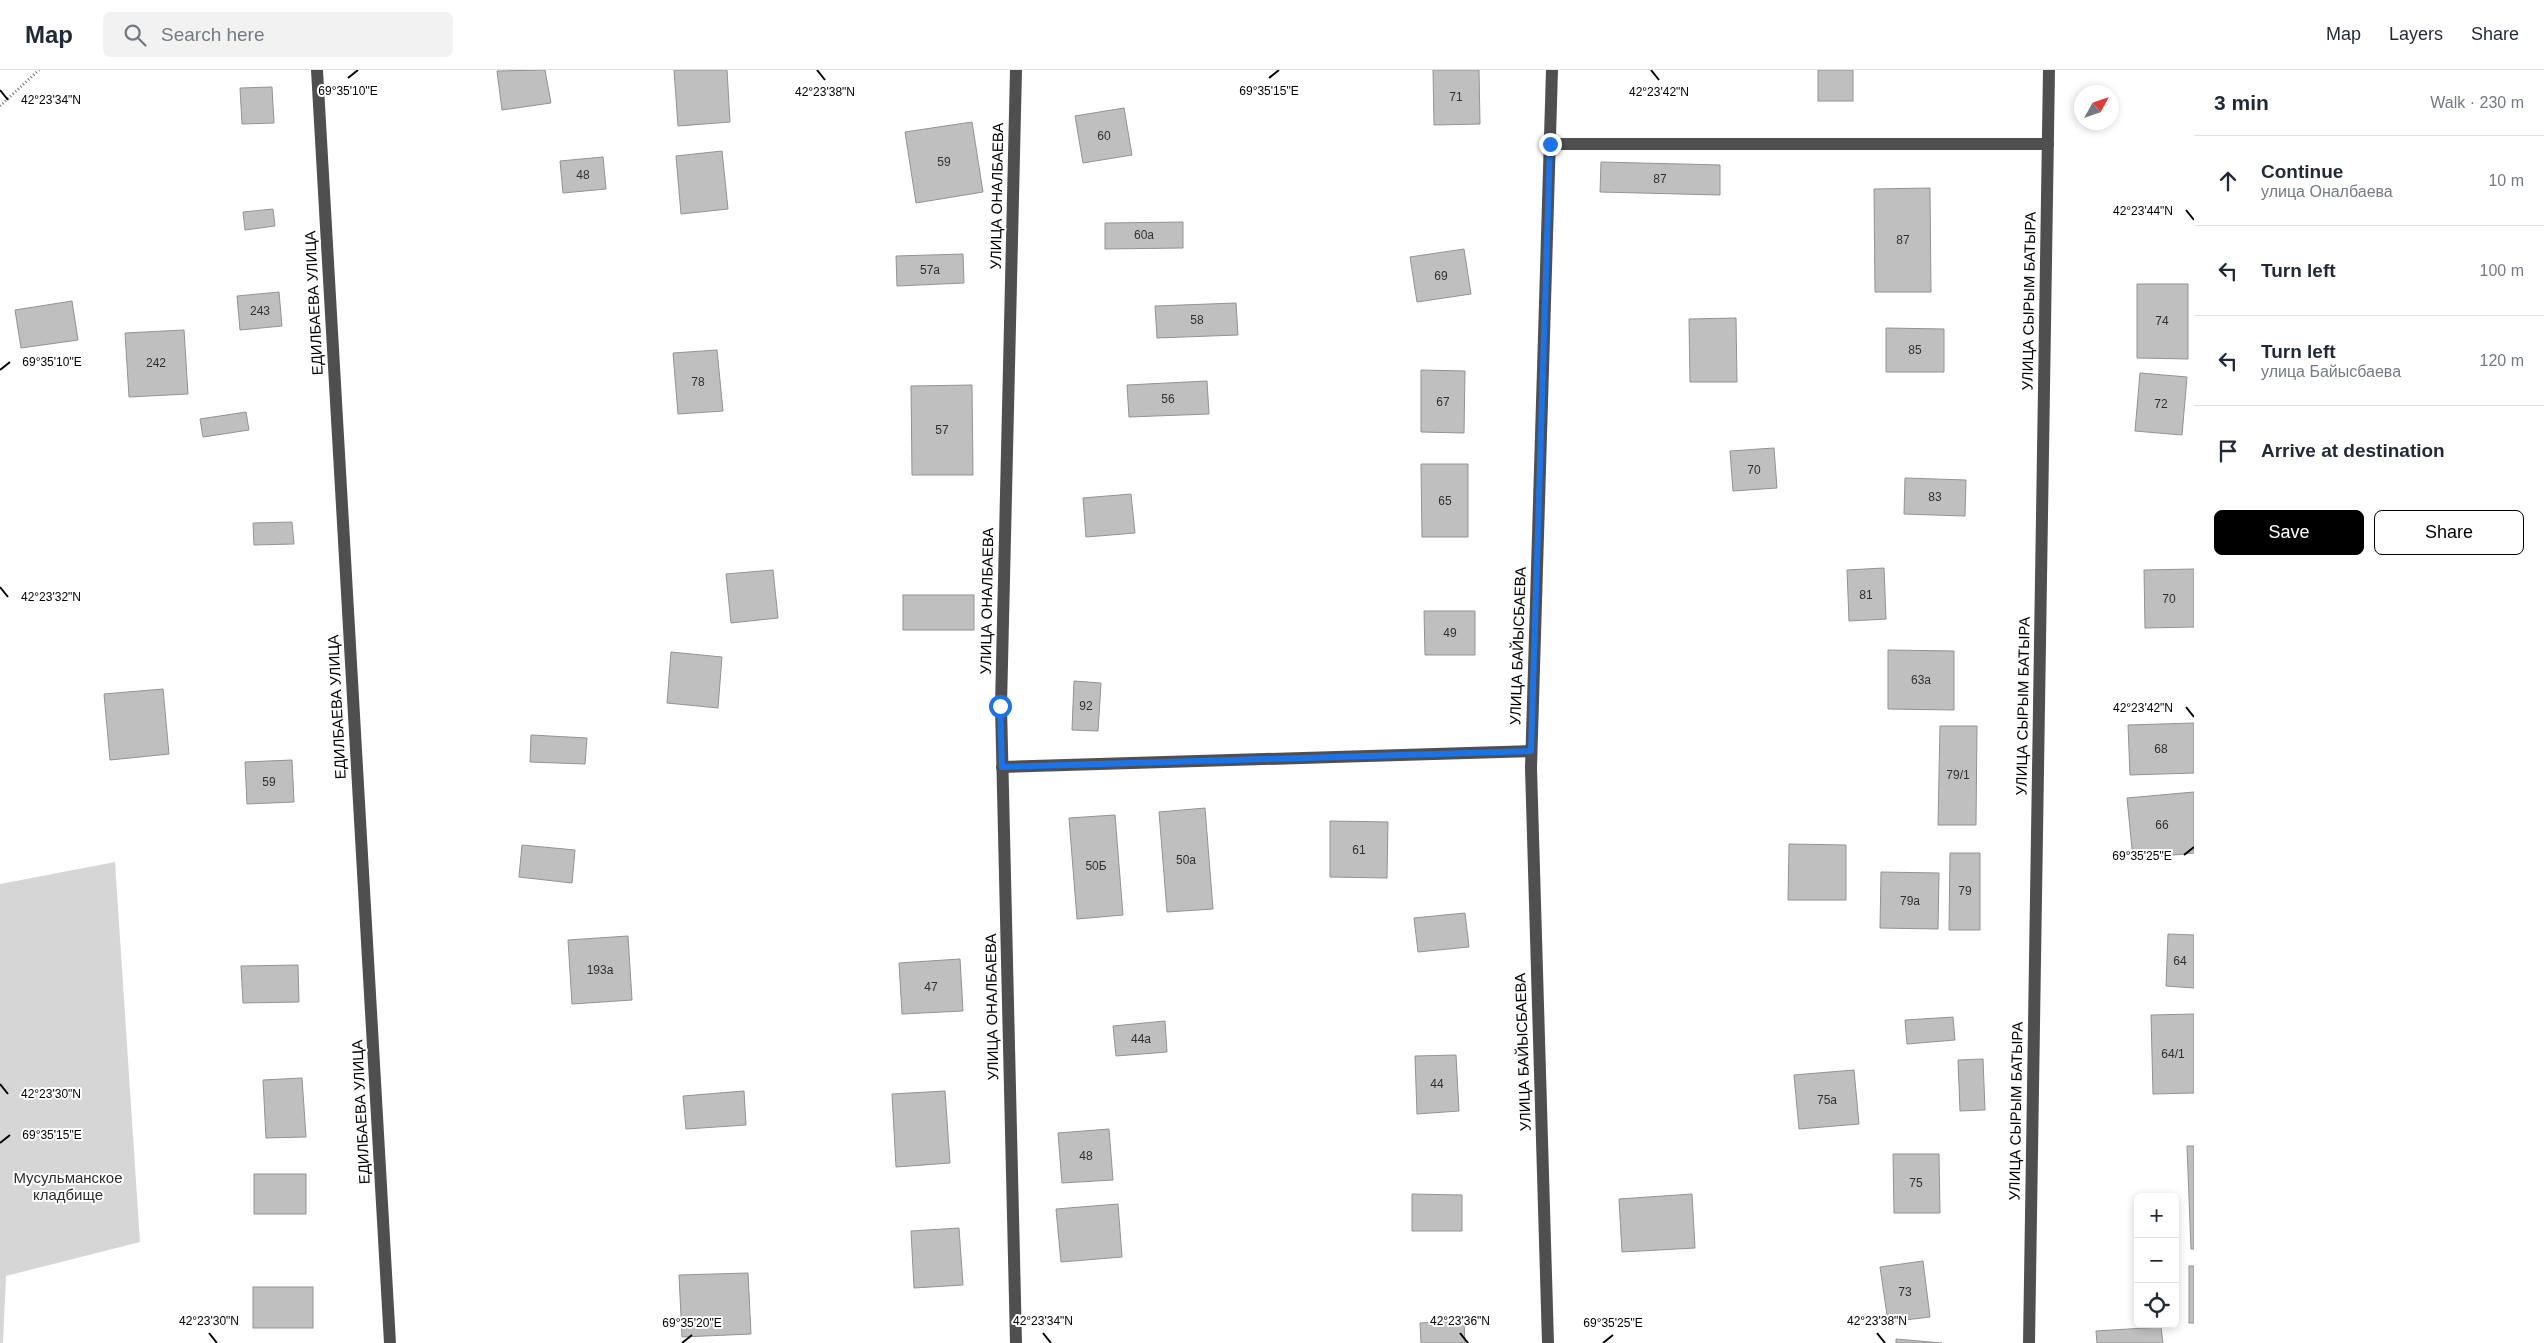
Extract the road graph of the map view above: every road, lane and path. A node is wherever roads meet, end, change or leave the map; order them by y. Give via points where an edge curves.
1 (39, 70) edge
2 (317, 70) edge
3 (1016, 70) edge
4 (1552, 70) edge
5 (2049, 70) edge
6 (0, 106) edge
7 (1550, 144) junction
8 (2048, 144) junction
9 (1531, 751) junction
10 (1002, 767) junction
11 (390, 1343) edge
12 (1016, 1343) edge
13 (1548, 1343) edge
14 (2028, 1343) edge

1 - 6 path
2 - 11 street, ЕДИЛБАЕВА УЛИЦА
3 - 10 street, УЛИЦА ОНАЛБАЕВА via 1000,706
4 - 7 street, УЛИЦА БАЙЫСБАЕВА
5 - 8 street, УЛИЦА СЫРЫМ БАТЫРА
7 - 8 street
7 - 9 street, УЛИЦА БАЙЫСБАЕВА
8 - 14 street, УЛИЦА СЫРЫМ БАТЫРА
9 - 10 street
9 - 13 street, УЛИЦА БАЙЫСБАЕВА
10 - 12 street, УЛИЦА ОНАЛБАЕВА

